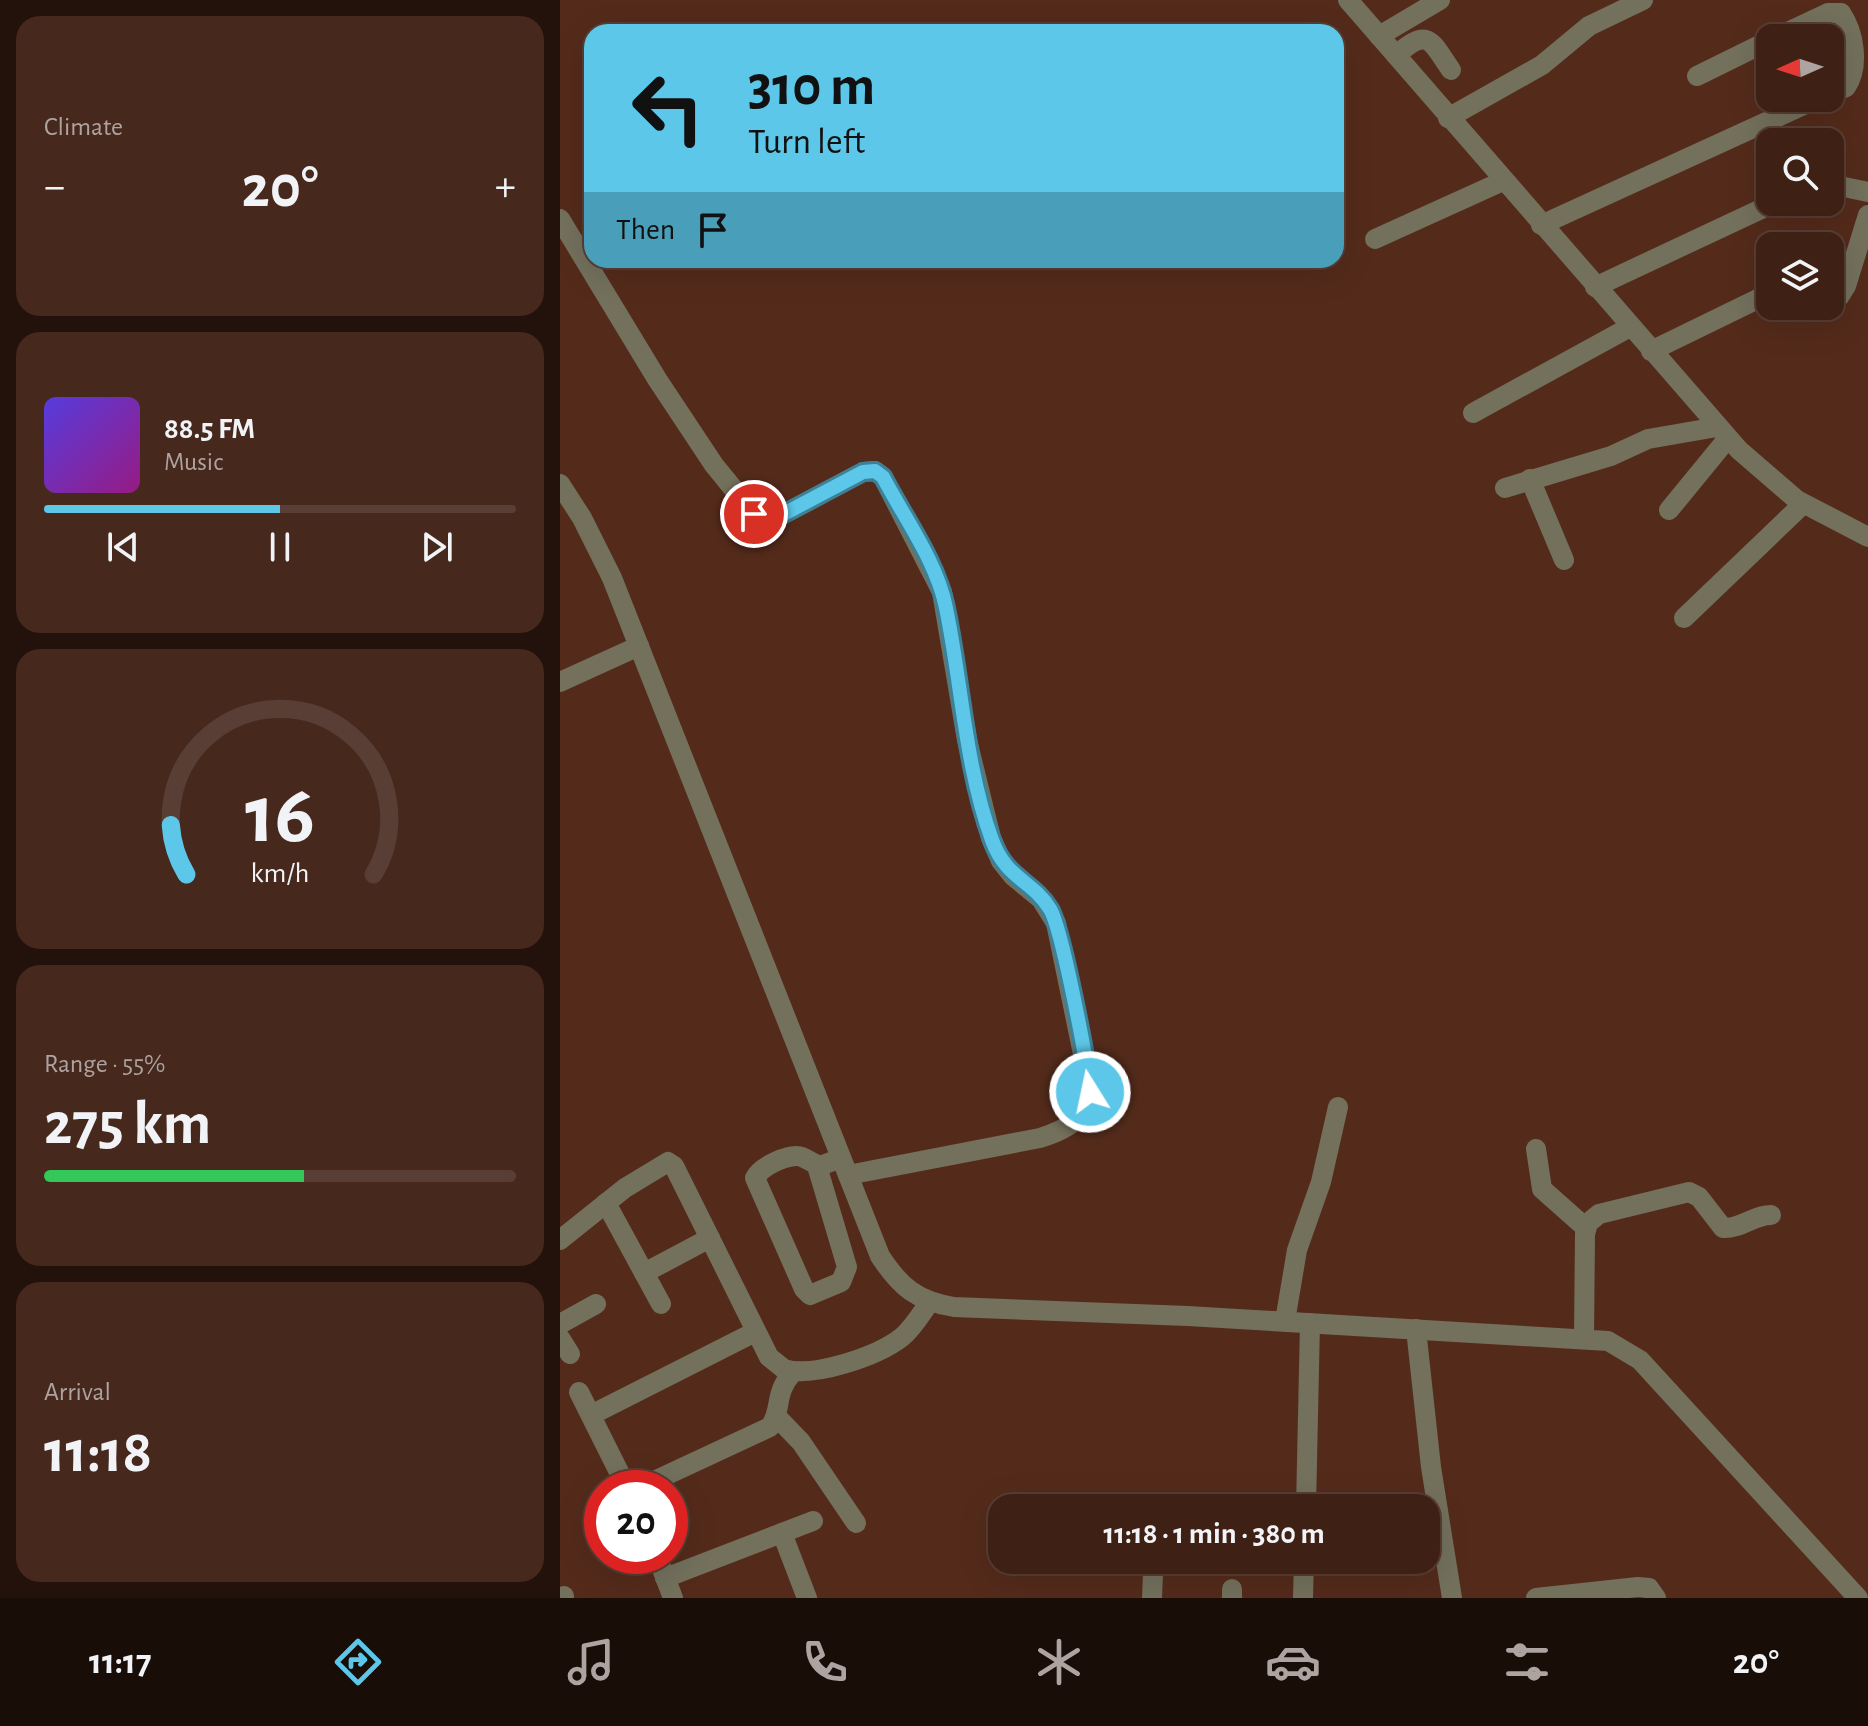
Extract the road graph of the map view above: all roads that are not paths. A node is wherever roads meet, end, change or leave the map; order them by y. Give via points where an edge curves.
1 (1348, 0) edge
2 (1440, 0) edge
3 (1643, 0) edge
4 (1805, 24) edge
5 (1388, 31) junction
6 (1756, 47) edge
7 (1403, 49) junction
8 (1451, 70) dead end
9 (1697, 76) dead end
10 (1844, 86) edge
11 (1788, 112) edge
12 (1458, 113) junction
13 (1503, 181) junction
14 (1844, 187) edge
15 (1868, 192) edge
16 (1756, 211) edge
17 (1868, 215) edge
18 (560, 219) edge
19 (1541, 225) junction
20 (1375, 239) dead end
21 (584, 259) edge
22 (590, 268) edge
23 (1607, 282) junction
24 (1844, 289) edge
25 (1756, 300) edge
26 (1630, 327) junction
27 (1661, 346) junction
28 (1473, 413) dead end
29 (1722, 432) junction
30 (1530, 479) junction
31 (560, 484) edge
32 (1505, 488) dead end
33 (1803, 504) junction
34 (1669, 510) dead end
35 (1868, 537) edge
36 (1564, 560) dead end
37 (1684, 618) dead end
38 (639, 646) junction
39 (560, 682) edge
40 (1338, 1107) dead end
41 (1536, 1149) dead end
42 (817, 1166) junction
43 (845, 1166) junction
44 (606, 1203) junction
45 (1771, 1215) dead end
46 (1586, 1228) junction
47 (710, 1238) junction
48 (560, 1240) edge
49 (644, 1273) junction
50 (929, 1303) junction
51 (596, 1304) dead end
52 (661, 1304) dead end
53 (1285, 1321) junction
54 (1310, 1323) junction
55 (560, 1324) edge
56 (1416, 1329) junction
57 (755, 1332) junction
58 (1584, 1337) junction
59 (793, 1372) junction
60 (579, 1392) dead end
61 (591, 1415) junction
62 (776, 1416) junction
63 (618, 1470) edge
64 (678, 1470) edge
65 (1306, 1494) edge
66 (813, 1521) dead end
67 (856, 1523) dead end
68 (782, 1533) junction
69 (664, 1574) edge
70 (1153, 1574) edge
71 (1304, 1574) edge
72 (665, 1578) junction
73 (673, 1598) edge
74 (807, 1598) edge
75 (1152, 1598) edge
76 (1303, 1598) edge
77 (1452, 1598) edge
78 (1536, 1598) edge
79 (1656, 1598) edge
80 (1858, 1598) edge

1 - 5 street
2 - 5 street
3 - 12 street via 1589,26 1542,65
4 - 10 street via 1833,11 1844,15 1853,68
5 - 7 street
6 - 9 street
7 - 8 street via 1420,37 1428,39
7 - 12 street
11 - 19 street
12 - 13 street
13 - 19 street
13 - 20 street
14 - 15 street
16 - 23 street
17 - 24 street
18 - 21 street
19 - 23 street
22 - 43 street via 714,465 754,514 780,516 863,472 883,477 942,592 967,740 991,838 1001,861 1041,899 1056,923 1089,1083 1082,1115 1040,1138
23 - 26 street
25 - 27 street
26 - 27 street
26 - 28 street
27 - 29 street
29 - 30 street via 1648,439 1611,456
29 - 33 street
29 - 34 street
30 - 32 street
30 - 36 street
31 - 38 street via 598,547
33 - 35 street
33 - 37 street
38 - 39 street
38 - 43 street
40 - 53 street via 1321,1182 1297,1250
41 - 46 street via 1542,1189
42 - 42 street via 796,1156 759,1171 755,1178 804,1289 815,1295 841,1282 847,1267
42 - 43 street
43 - 50 street via 894,1279
44 - 47 street via 660,1164 671,1163
44 - 48 street
44 - 49 street
45 - 46 street via 1723,1228 1699,1197 1683,1192 1599,1214
46 - 58 street
47 - 49 street
47 - 57 street
49 - 52 street
50 - 53 street
50 - 59 street via 909,1330 882,1348 822,1369
51 - 55 street
53 - 54 street
54 - 56 street
54 - 65 street
56 - 58 street
56 - 77 street
57 - 59 street via 769,1357
57 - 61 street
58 - 80 street via 1608,1341 1640,1360
59 - 62 street via 779,1389
60 - 61 street
61 - 63 street
62 - 64 street via 770,1427
62 - 67 street via 801,1442
66 - 68 street
68 - 72 street
68 - 74 street
69 - 72 street
70 - 75 street
71 - 76 street
72 - 73 street
78 - 79 street via 1638,1587 1649,1588

